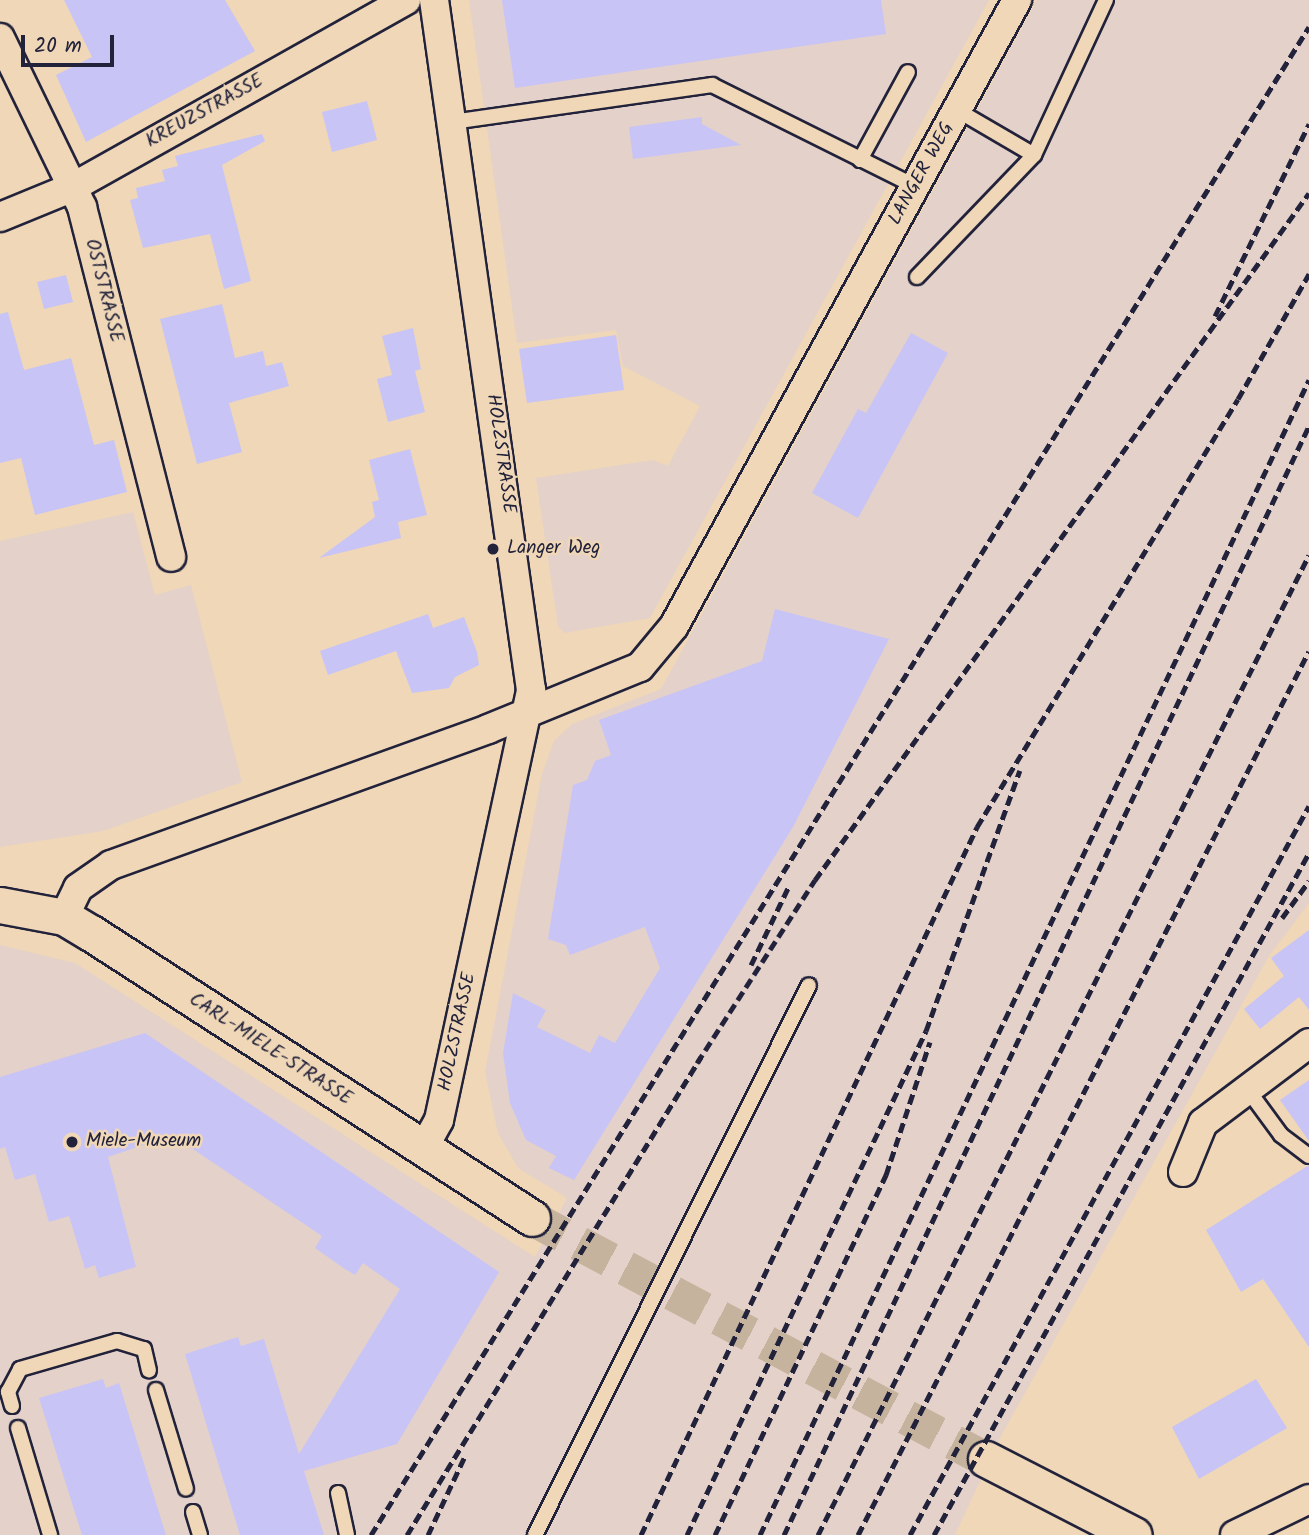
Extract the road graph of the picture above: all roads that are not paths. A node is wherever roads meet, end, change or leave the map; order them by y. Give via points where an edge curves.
1 (407, 0) edge
2 (434, 0) edge
3 (1017, 0) edge
4 (1105, 0) edge
5 (0, 38) edge
6 (908, 72) dead end
7 (957, 110) junction
8 (452, 122) junction
9 (1034, 155) junction
10 (860, 160) junction
11 (915, 186) junction
12 (73, 187) junction
13 (0, 216) edge
14 (917, 277) dead end
15 (171, 557) dead end
16 (528, 714) junction
17 (0, 905) edge
18 (64, 917) junction
19 (808, 985) dead end
20 (1309, 1044) edge
21 (1248, 1090) junction
22 (422, 1149) junction
23 (1309, 1156) edge
24 (1182, 1172) dead end
25 (532, 1218) tunnel mouth
26 (149, 1370) dead end
27 (156, 1390) dead end
28 (12, 1406) dead end
29 (18, 1428) dead end
30 (986, 1459) tunnel mouth
31 (186, 1489) dead end
32 (338, 1493) dead end
33 (1309, 1499) edge
34 (193, 1512) dead end
35 (50, 1535) edge
36 (200, 1535) edge
37 (347, 1535) edge
38 (535, 1535) edge
39 (1134, 1535) edge
40 (1235, 1535) edge

1 - 12 street, KREUZSTRASSE
2 - 8 street, HOLZSTRASSE
3 - 7 street, LANGER WEG
4 - 9 lane
5 - 12 street, OSTSTRASSE
6 - 10 lane
7 - 9 lane
7 - 11 street, LANGER WEG
8 - 10 lane via 712,85
8 - 16 street, HOLZSTRASSE via 531,665
9 - 14 lane
10 - 11 lane
11 - 16 street, LANGER WEG via 655,653 640,667
12 - 13 street, KREUZSTRASSE
12 - 15 street, OSTSTRASSE
16 - 18 street, LANGER WEG via 111,865 78,888
16 - 22 street, HOLZSTRASSE via 439,1120
17 - 18 street, CARL-MIELE-STRASSE
18 - 22 street, CARL-MIELE-STRASSE
19 - 38 lane
20 - 21 street
21 - 23 lane via 1281,1135
21 - 24 street via 1203,1123
22 - 25 street, CARL-MIELE-STRASSE
26 - 28 lane via 144,1349 117,1340 20,1369 8,1392
27 - 31 lane
29 - 35 lane
30 - 39 street
32 - 37 lane
33 - 40 street
34 - 36 lane

